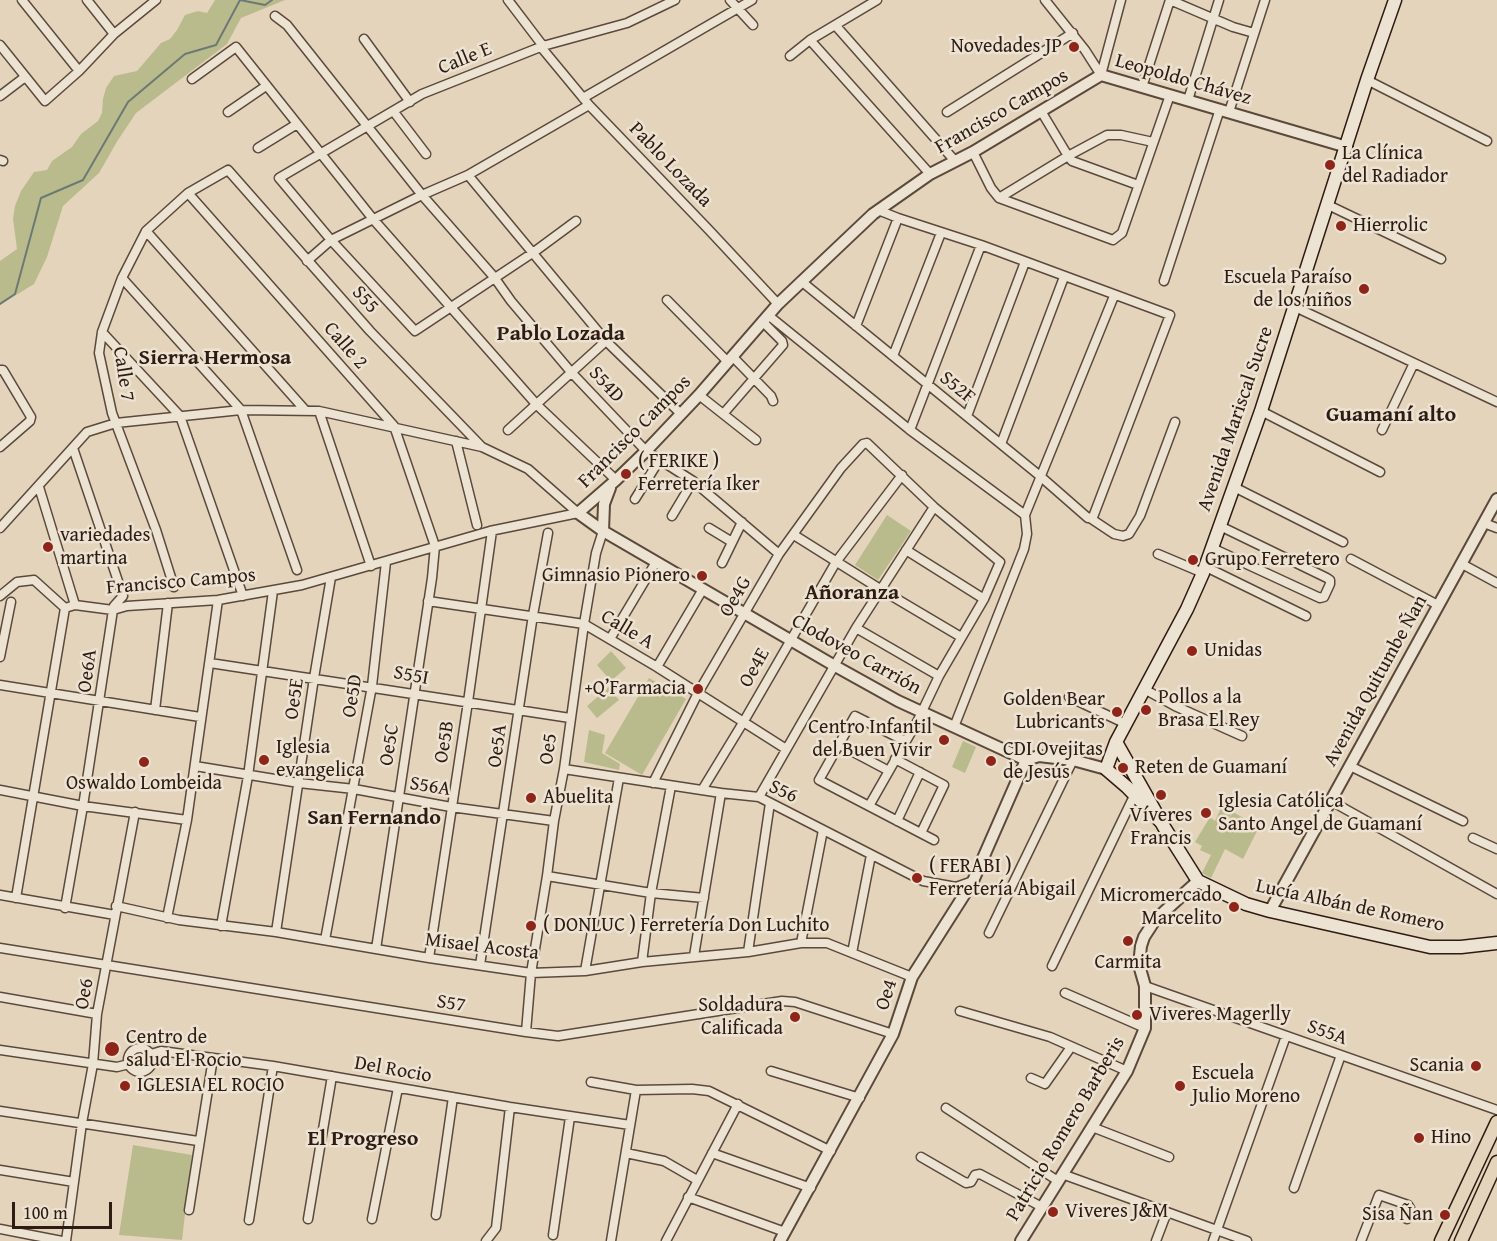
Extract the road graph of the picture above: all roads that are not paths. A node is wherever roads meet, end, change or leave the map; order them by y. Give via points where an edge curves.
1 (22, 0) edge
2 (87, 0) edge
3 (508, 0) edge
4 (675, 0) edge
5 (730, 0) edge
6 (752, 0) edge
7 (877, 0) edge
8 (1045, 0) edge
9 (1170, 0) edge
10 (1220, 0) edge
11 (1265, 0) edge
12 (1395, 0) edge
13 (154, 1) edge
14 (1117, 2) edge
15 (739, 8) junction
16 (275, 16) dead end
17 (1214, 19) junction
18 (753, 25) dead end
19 (836, 26) junction
20 (1073, 33) junction
21 (1254, 33) junction
22 (114, 34) junction
23 (364, 39) dead end
24 (810, 40) junction
25 (0, 45) edge
26 (542, 47) junction
27 (790, 56) dead end
28 (79, 71) junction
29 (1101, 75) junction
30 (25, 77) junction
31 (192, 79) dead end
32 (1367, 80) junction
33 (266, 86) junction
34 (1142, 87) junction
35 (1170, 95) junction
36 (0, 96) edge
37 (1188, 100) junction
38 (586, 101) junction
39 (410, 102) junction
40 (1224, 110) junction
41 (1041, 111) junction
42 (228, 112) dead end
43 (394, 112) junction
44 (947, 112) dead end
45 (297, 124) junction
46 (368, 127) junction
47 (1487, 141) dead end
48 (1154, 142) junction
49 (1347, 147) junction
50 (258, 148) dead end
51 (973, 152) junction
52 (321, 154) junction
53 (426, 154) dead end
54 (1068, 156) junction
55 (956, 161) junction
56 (228, 170) joint
57 (930, 174) junction
58 (468, 175) junction
59 (1138, 185) junction
60 (188, 193) junction
61 (422, 195) junction
62 (999, 198) junction
63 (1328, 205) junction
64 (878, 210) junction
65 (898, 218) junction
66 (373, 219) junction
67 (576, 221) dead end
68 (147, 231) junction
69 (941, 233) junction
70 (331, 240) junction
71 (981, 245) junction
72 (534, 252) junction
73 (1440, 259) dead end
74 (307, 261) junction
75 (1025, 262) junction
76 (494, 277) junction
77 (1064, 277) junction
78 (123, 278) junction
79 (801, 281) junction
80 (1164, 281) dead end
81 (1114, 296) junction
82 (668, 300) dead end
83 (778, 304) junction
84 (452, 307) junction
85 (1295, 307) junction
86 (765, 318) junction
87 (856, 326) junction
88 (102, 332) junction
89 (606, 341) junction
90 (893, 356) junction
91 (730, 359) junction
92 (1414, 363) junction
93 (0, 370) edge
94 (571, 372) junction
95 (753, 379) junction
96 (928, 385) junction
97 (699, 395) junction
98 (772, 401) dead end
99 (1497, 402) edge
100 (537, 405) junction
101 (241, 410) junction
102 (305, 410) junction
103 (319, 411) junction
104 (1261, 411) junction
105 (680, 413) junction
106 (724, 413) junction
107 (180, 416) junction
108 (966, 416) junction
109 (1175, 422) dead end
110 (116, 423) junction
111 (394, 426) junction
112 (508, 430) dead end
113 (910, 430) junction
114 (1382, 430) dead end
115 (756, 440) dead end
116 (456, 441) junction
117 (1, 444) edge
118 (1001, 444) junction
119 (482, 447) junction
120 (74, 448) junction
121 (646, 451) junction
122 (660, 459) junction
123 (1380, 472) dead end
124 (902, 476) junction
125 (1040, 476) junction
126 (693, 481) junction
127 (614, 482) junction
128 (1234, 487) junction
129 (39, 488) junction
130 (635, 499) dead end
131 (1497, 499) edge
132 (934, 507) junction
133 (578, 513) junction
134 (1025, 515) junction
135 (672, 516) dead end
136 (1092, 517) junction
137 (742, 522) junction
138 (1484, 523) junction
139 (477, 525) dead end
140 (1220, 526) junction
141 (0, 528) edge
142 (709, 528) dead end
143 (1497, 528) edge
144 (492, 531) junction
145 (603, 531) junction
146 (548, 533) dead end
147 (794, 535) junction
148 (732, 542) junction
149 (1343, 542) dead end
150 (435, 546) junction
151 (1212, 548) junction
152 (906, 550) junction
153 (780, 554) junction
154 (1158, 554) dead end
155 (1351, 559) dead end
156 (657, 561) junction
157 (386, 562) junction
158 (836, 562) junction
159 (722, 563) dead end
160 (1462, 564) junction
161 (371, 566) junction
162 (297, 570) dead end
163 (1205, 570) junction
164 (331, 577) junction
165 (1497, 583) edge
166 (174, 587) dead end
167 (703, 589) junction
168 (880, 589) junction
169 (273, 591) junction
170 (0, 596) edge
171 (243, 596) junction
172 (984, 599) junction
173 (218, 600) junction
174 (428, 601) junction
175 (11, 602) dead end
176 (168, 603) junction
177 (75, 605) junction
178 (1438, 605) junction
179 (65, 608) junction
180 (480, 609) junction
181 (113, 610) junction
182 (746, 614) junction
183 (533, 615) junction
184 (1306, 616) dead end
185 (584, 624) junction
186 (856, 628) junction
187 (961, 637) junction
188 (610, 639) junction
189 (790, 639) junction
190 (0, 657) edge
191 (210, 663) junction
192 (657, 666) junction
193 (835, 666) junction
194 (262, 671) junction
195 (939, 676) junction
196 (314, 678) junction
197 (0, 685) edge
198 (372, 686) junction
199 (1144, 689) junction
200 (50, 692) junction
201 (698, 693) junction
202 (415, 694) junction
203 (1069, 697) dead end
204 (100, 701) junction
205 (468, 702) junction
206 (154, 710) junction
207 (519, 711) junction
208 (921, 711) junction
209 (200, 717) junction
210 (570, 718) junction
211 (744, 721) junction
212 (1126, 724) junction
213 (954, 727) junction
214 (1242, 736) dead end
215 (905, 741) junction
216 (1116, 742) junction
217 (840, 745) junction
218 (786, 749) junction
219 (895, 759) junction
220 (1026, 760) junction
221 (1073, 760) junction
222 (195, 766) junction
223 (1350, 766) junction
224 (564, 769) junction
225 (1106, 769) junction
226 (889, 771) junction
227 (920, 772) junction
228 (248, 776) junction
229 (619, 778) junction
230 (1137, 778) junction
231 (299, 783) junction
232 (653, 783) junction
233 (671, 786) junction
234 (354, 789) junction
235 (0, 790) edge
236 (702, 790) junction
237 (1131, 791) junction
238 (721, 793) junction
239 (33, 796) junction
240 (759, 797) junction
241 (398, 798) junction
242 (1331, 801) junction
243 (770, 803) junction
244 (83, 806) junction
245 (869, 806) junction
246 (452, 807) junction
247 (135, 812) junction
248 (505, 813) junction
249 (187, 820) junction
250 (554, 821) junction
251 (897, 821) junction
252 (1463, 821) dead end
253 (1161, 822) junction
254 (823, 830) junction
255 (921, 833) junction
256 (1473, 838) dead end
257 (934, 840) dead end
258 (1497, 849) edge
259 (871, 855) junction
260 (547, 876) junction
261 (1198, 880) junction
262 (973, 881) junction
263 (600, 885) junction
264 (651, 893) junction
265 (1497, 894) edge
266 (0, 896) edge
267 (16, 898) junction
268 (704, 898) junction
269 (65, 908) junction
270 (116, 911) junction
271 (1270, 911) junction
272 (167, 918) junction
273 (221, 926) junction
274 (276, 932) junction
275 (989, 933) dead end
276 (325, 940) junction
277 (801, 943) junction
278 (1497, 943) edge
279 (0, 948) edge
280 (376, 949) junction
281 (748, 952) junction
282 (852, 952) junction
283 (694, 956) junction
284 (429, 958) junction
285 (642, 962) junction
286 (107, 965) junction
287 (480, 965) junction
288 (1052, 966) dead end
289 (585, 971) junction
290 (531, 973) junction
291 (912, 977) junction
292 (1145, 986) junction
293 (1065, 993) dead end
294 (0, 998) edge
295 (960, 1011) dead end
296 (98, 1014) junction
297 (1145, 1029) junction
298 (526, 1032) junction
299 (893, 1034) junction
300 (1286, 1036) junction
301 (1071, 1047) junction
302 (0, 1050) edge
303 (150, 1054) junction
304 (1341, 1055) junction
305 (213, 1058) junction
306 (93, 1064) junction
307 (129, 1064) junction
308 (273, 1066) junction
309 (771, 1071) dead end
310 (1127, 1071) junction
311 (332, 1076) junction
312 (1031, 1078) dead end
313 (591, 1082) dead end
314 (398, 1088) junction
315 (636, 1090) junction
316 (453, 1097) junction
317 (860, 1098) junction
318 (738, 1104) junction
319 (510, 1107) junction
320 (946, 1108) dead end
321 (1497, 1110) edge
322 (0, 1111) edge
323 (570, 1117) junction
324 (1497, 1122) edge
325 (82, 1123) junction
326 (630, 1125) junction
327 (1092, 1127) junction
328 (198, 1141) junction
329 (831, 1151) junction
330 (626, 1153) junction
331 (712, 1153) junction
332 (921, 1157) dead end
333 (1169, 1157) dead end
334 (1497, 1162) edge
335 (0, 1170) edge
336 (1060, 1178) junction
337 (697, 1180) junction
338 (74, 1182) junction
339 (811, 1188) junction
340 (1294, 1188) dead end
341 (688, 1197) junction
342 (1042, 1207) junction
343 (189, 1210) dead end
344 (1167, 1212) junction
345 (436, 1215) dead end
346 (308, 1219) dead end
347 (372, 1219) dead end
348 (1407, 1219) dead end
349 (249, 1220) dead end
350 (4, 1230) edge
351 (1217, 1230) junction
352 (553, 1234) dead end
353 (783, 1236) edge
354 (6, 1241) edge
355 (64, 1241) edge
356 (486, 1241) edge
357 (611, 1241) edge
358 (666, 1241) edge
359 (1021, 1241) edge
360 (1156, 1241) edge
361 (1213, 1241) edge
362 (1247, 1241) edge
363 (1361, 1241) edge
364 (1441, 1241) edge
365 (1461, 1241) edge

1 - 28 street
2 - 22 street
3 - 26 street, Pablo Lozada
4 - 26 street, Calle E via 627,23
5 - 15 street
6 - 15 street
7 - 19 street
8 - 20 street, Leopoldo Chávez
9 - 17 street
9 - 34 street
10 - 17 street
11 - 21 street
12 - 32 main road, Avenida Mariscal Sucre
13 - 22 street
14 - 29 street
15 - 18 street
15 - 38 street
16 - 46 street, S54D via 287,25
17 - 21 street
17 - 37 street
19 - 24 street
19 - 55 street
20 - 29 street, Leopoldo Chávez
20 - 44 street
21 - 40 street
22 - 28 street
23 - 39 street
24 - 27 street
24 - 57 street
25 - 30 street
26 - 38 street, Pablo Lozada
26 - 39 street, Calle E
28 - 30 street via 45,101
29 - 34 street, Leopoldo Chávez
29 - 41 street, Francisco Campos
30 - 36 street
31 - 33 street via 236,47
32 - 47 street
32 - 49 main road, Avenida Mariscal Sucre
33 - 42 street
33 - 45 street
34 - 35 street, Leopoldo Chávez
35 - 37 street, Leopoldo Chávez
35 - 48 street
37 - 40 street, Leopoldo Chávez
38 - 58 street
38 - 83 street, Pablo Lozada
39 - 43 street, Calle E
40 - 49 street, Leopoldo Chávez
40 - 80 street
41 - 51 street, Francisco Campos
41 - 54 street
43 - 46 street, Calle E
43 - 53 street
45 - 50 street
45 - 52 street
46 - 52 street, Calle E
46 - 61 street, S54D
48 - 54 street via 1107,135
48 - 59 street
49 - 63 main road, Avenida Mariscal Sucre
51 - 55 street, Francisco Campos
51 - 62 street
52 - 66 street
52 - 70 street, Calle E via 279,178
54 - 59 street via 1072,161
54 - 62 street
55 - 57 street, Francisco Campos
56 - 60 street, Calle 7
56 - 74 street, S55
57 - 64 street, Francisco Campos
58 - 61 street
58 - 72 street
59 - 62 street via 1122,233 1113,240
60 - 68 street, Calle 7
60 - 111 street, Calle 2
61 - 66 street
61 - 76 street, S54D
63 - 73 street
63 - 85 main road, Avenida Mariscal Sucre
64 - 65 street
64 - 79 street, Francisco Campos
65 - 69 street
65 - 87 street
66 - 70 street
66 - 84 street
67 - 72 street
68 - 78 street, Calle 7
68 - 102 street
69 - 71 street
69 - 90 street
70 - 74 street
70 - 84 street via 415,331
71 - 75 street
71 - 96 street
72 - 76 street
72 - 89 street
74 - 119 street, S55
75 - 77 street
75 - 108 street
76 - 84 street
76 - 94 street, S54D
77 - 81 street
77 - 118 street
78 - 88 street, Calle 7
78 - 101 street
79 - 83 street, Francisco Campos
79 - 87 street, S52F
81 - 125 street
81 - 136 street via 1170,317
82 - 91 street
83 - 86 street, Francisco Campos
84 - 100 street
85 - 92 street
85 - 104 main road, Avenida Mariscal Sucre
86 - 91 street, Francisco Campos
86 - 95 street via 783,345
86 - 113 street
87 - 90 street, S52F
88 - 107 street
88 - 110 street, Calle 7 via 99,353
89 - 94 street
89 - 105 street
90 - 96 street, S52F
91 - 95 street
91 - 97 street, Francisco Campos
92 - 99 street
92 - 114 street
93 - 117 street via 31,417
94 - 100 street
94 - 121 street, S54D
95 - 98 street
95 - 106 street
96 - 108 street, S52F
96 - 113 street
97 - 105 street, Francisco Campos
97 - 106 street
100 - 112 street
100 - 127 street
101 - 102 street
101 - 107 street
101 - 162 street
102 - 103 street
103 - 111 street
103 - 161 street
104 - 123 street
104 - 128 main road, Avenida Mariscal Sucre
105 - 121 street, Francisco Campos
106 - 115 street
107 - 110 street
107 - 171 street
108 - 118 street, S52F
109 - 136 street, S52F via 1140,516 1129,534 1114,534
110 - 120 street via 87,432
110 - 166 street, Calle 7
111 - 116 street
111 - 150 street, Calle 2
113 - 134 street
116 - 119 street
116 - 139 street
118 - 125 street, S52F
119 - 133 street via 528,469
120 - 129 street
120 - 181 street, Oe6A via 123,596
121 - 122 street, S54D
121 - 127 street, Francisco Campos
122 - 126 street, S54D
122 - 130 street
124 - 132 street
124 - 147 street, Oe4G via 867,443 863,444 841,468
124 - 158 street, Oe4E
125 - 134 street
125 - 136 street, S52F
126 - 135 street
126 - 137 street, S54D
127 - 133 street, Francisco Campos
127 - 145 street via 603,504
128 - 140 main road, Avenida Mariscal Sucre
128 - 149 street
129 - 141 street
129 - 177 street
131 - 138 street, Avenida Quitumbe Ñan
132 - 152 street
132 - 172 street via 1000,562
133 - 144 street, Francisco Campos
133 - 145 street, Clodoveo Carrión
134 - 213 street via 1024,549
137 - 148 street
137 - 153 street, S54D
138 - 143 street
138 - 160 street, Avenida Quitumbe Ñan
140 - 151 main road, Avenida Mariscal Sucre
140 - 151 street via 1331,582 1320,598
142 - 148 street
144 - 150 street, Francisco Campos
144 - 180 street, Oe5B
145 - 156 street, Clodoveo Carrión
145 - 185 street, Oe5
146 - 183 street, Oe5A
147 - 153 street, Oe4G
147 - 158 street
148 - 159 street
150 - 157 street, Francisco Campos
150 - 174 street, Oe5C
151 - 163 main road, Avenida Mariscal Sucre
152 - 168 street
152 - 172 street
153 - 182 street, Oe4G
154 - 163 street
155 - 178 street
156 - 167 street, Clodoveo Carrión
156 - 188 street
157 - 161 street, Francisco Campos
157 - 198 street, Oe5D
158 - 168 street
158 - 189 street, Oe4E
160 - 165 street
160 - 178 street, Avenida Quitumbe Ñan
161 - 164 street, Francisco Campos
163 - 184 street
163 - 199 main road, Avenida Mariscal Sucre
164 - 169 street, Francisco Campos
164 - 196 street, Oe5E
167 - 182 street, Clodoveo Carrión
167 - 192 street
168 - 186 street
168 - 187 street
169 - 171 street, Francisco Campos
169 - 194 street
170 - 179 street via 17,582 34,580
171 - 173 street, Francisco Campos
172 - 187 street
173 - 176 street, Francisco Campos
173 - 191 street
174 - 180 street, Calle A
174 - 202 street, Oe5C
175 - 190 street
176 - 181 street, Francisco Campos
176 - 206 street
177 - 179 street, Francisco Campos
177 - 181 street, Francisco Campos
178 - 223 street, Avenida Quitumbe Ñan
179 - 200 street
180 - 183 street, Calle A
180 - 205 street, Oe5B
181 - 204 street, Oe6A
182 - 189 street, Clodoveo Carrión
182 - 201 street, Oe4G
183 - 185 street, Calle A
183 - 207 street, Oe5A
185 - 188 street, Calle A
185 - 210 street, Oe5
186 - 193 street
186 - 195 street
187 - 195 street
188 - 192 street, Calle A
189 - 193 street, Clodoveo Carrión
189 - 211 street, Oe4E
191 - 194 street, S55I
191 - 209 street
192 - 201 street, Calle A
193 - 208 street, Clodoveo Carrión
193 - 218 street
194 - 196 street, S55I
194 - 228 street
195 - 208 street
196 - 198 street, S55I
196 - 231 street, Oe5E
197 - 200 street
198 - 202 street, S55I
198 - 234 street, Oe5D
199 - 212 main road, Avenida Mariscal Sucre
199 - 214 street
200 - 204 street
200 - 239 street
201 - 211 street, Calle A
201 - 232 street, Oe4G
202 - 205 street, S55I
202 - 241 street, Oe5C
203 - 212 street
204 - 206 street
204 - 244 street, Oe6A
205 - 207 street, S55I
205 - 246 street, Oe5B
206 - 209 street
207 - 210 street, S55I
207 - 248 street, Oe5A
208 - 213 street, Clodoveo Carrión
208 - 215 street
209 - 222 street
210 - 224 street, Oe5
211 - 218 street, Calle A
211 - 236 street, Oe4E
212 - 216 main road, Avenida Mariscal Sucre
213 - 220 street, Clodoveo Carrión
215 - 217 street via 856,716
215 - 219 street
216 - 225 main road, Avenida Mariscal Sucre
216 - 230 main road
217 - 226 street
217 - 245 street via 819,780
218 - 240 street
219 - 226 street
219 - 227 street
220 - 221 street, Clodoveo Carrión via 1039,756
220 - 262 street, Oe4
221 - 225 street, Clodoveo Carrión
221 - 275 street
222 - 228 street, S56A
222 - 249 street
223 - 242 street, Avenida Quitumbe Ñan
223 - 252 street
224 - 229 street, S56
224 - 250 street, Oe5
225 - 237 main road
226 - 245 street
227 - 251 street
227 - 255 street via 944,785
228 - 231 street, S56A
228 - 273 street
229 - 232 street, S56
229 - 263 street
230 - 237 main road
230 - 253 main road
231 - 234 street, S56A
231 - 274 street, Oe5E
232 - 233 street, S56
233 - 236 street, S56
233 - 264 street
234 - 241 street, S56A
234 - 276 street, Oe5D
235 - 239 street
236 - 238 street, S56
237 - 253 main road
237 - 288 street
238 - 240 street, S56
238 - 268 street
239 - 244 street
239 - 267 street
240 - 243 street, S56
241 - 246 street, S56A
241 - 280 street, Oe5C
242 - 265 street
242 - 271 street, Avenida Quitumbe Ñan
243 - 254 street, S56
243 - 281 street
244 - 247 street
244 - 269 street, Oe6A
245 - 251 street
246 - 248 street, S56A
246 - 284 street, Oe5B
247 - 249 street
247 - 270 street, Oe6
248 - 250 street, S56A
248 - 287 street, Oe5A
249 - 272 street
250 - 260 street, Oe5
251 - 255 street
253 - 261 main road
254 - 259 street, S56
254 - 277 street
255 - 257 street
256 - 258 street
259 - 262 street, S56 via 923,881 956,887
259 - 282 street
260 - 263 street
260 - 290 street, Oe5
261 - 271 main road, Lucía Albán de Romero via 1246,904
261 - 292 street, Patricio Romero Barberis via 1155,920 1144,937 1139,965
262 - 291 street, Oe4
263 - 264 street
263 - 289 street
264 - 268 street
264 - 285 street
266 - 267 street, Misael Acosta
267 - 269 street, Misael Acosta
268 - 283 street
269 - 270 street, Misael Acosta
270 - 272 street, Misael Acosta
270 - 286 street, Oe6
271 - 278 main road, Lucía Albán de Romero via 1430,946
272 - 273 street, Misael Acosta
273 - 274 street, Misael Acosta
274 - 276 street, Misael Acosta
276 - 280 street, Misael Acosta
277 - 281 street, Misael Acosta
277 - 282 street, Misael Acosta via 827,943
279 - 286 street, S57
280 - 284 street, Misael Acosta
281 - 283 street, Misael Acosta
282 - 291 street, Misael Acosta
283 - 285 street, Misael Acosta
284 - 287 street, Misael Acosta
285 - 289 street, Misael Acosta
286 - 296 street, Oe6
286 - 298 street, S57
287 - 290 street, Misael Acosta
289 - 290 street, Misael Acosta
290 - 298 street, Oe5
291 - 299 street, Oe4
292 - 297 street, Patricio Romero Barberis
292 - 300 street, S55A
293 - 297 street
294 - 296 street
295 - 301 street via 1050,1037
296 - 306 street, Oe6
297 - 310 street, Patricio Romero Barberis
298 - 299 street, S57 via 558,1036 782,1001
299 - 317 street, Oe4
300 - 304 street, S55A
300 - 351 street
301 - 310 street
301 - 312 street via 1045,1084
302 - 306 street
303 - 305 street, Del Rocio via 161,1051
303 - 307 street via 137,1048 130,1054
303 - 307 street via 152,1062 147,1070 136,1071
304 - 321 street, S55A
304 - 340 street
305 - 308 street, Del Rocio
305 - 328 street
306 - 307 street
306 - 325 street, Oe6
308 - 311 street, Del Rocio
308 - 349 street
309 - 317 street
310 - 327 street, Patricio Romero Barberis
311 - 314 street, Del Rocio
311 - 346 street
313 - 315 street
314 - 316 street, Del Rocio
314 - 347 street
315 - 318 street via 709,1091
315 - 326 street
316 - 319 street, Del Rocio
316 - 345 street
317 - 329 street, Oe4
318 - 329 street
318 - 331 street
319 - 323 street, Del Rocio
319 - 356 street via 496,1228
320 - 336 street
322 - 325 street
323 - 326 street, Del Rocio
323 - 352 street
324 - 364 main road
325 - 328 street
325 - 338 street, Oe6
326 - 330 street
327 - 333 street
327 - 336 street, Patricio Romero Barberis
328 - 343 street
329 - 339 street, Oe4
330 - 337 street via 664,1161
330 - 357 street
331 - 337 street
331 - 339 street
332 - 342 street via 966,1183 980,1174
334 - 365 main road
335 - 338 street
336 - 342 street, Patricio Romero Barberis
336 - 344 street
337 - 341 street
338 - 355 street, Oe6
339 - 353 street, Oe4
341 - 353 street
341 - 358 street
342 - 359 street, Patricio Romero Barberis
344 - 351 street
344 - 360 street
348 - 363 street via 1408,1205 1379,1195
350 - 354 street
350 - 355 street
351 - 361 street
351 - 362 street

